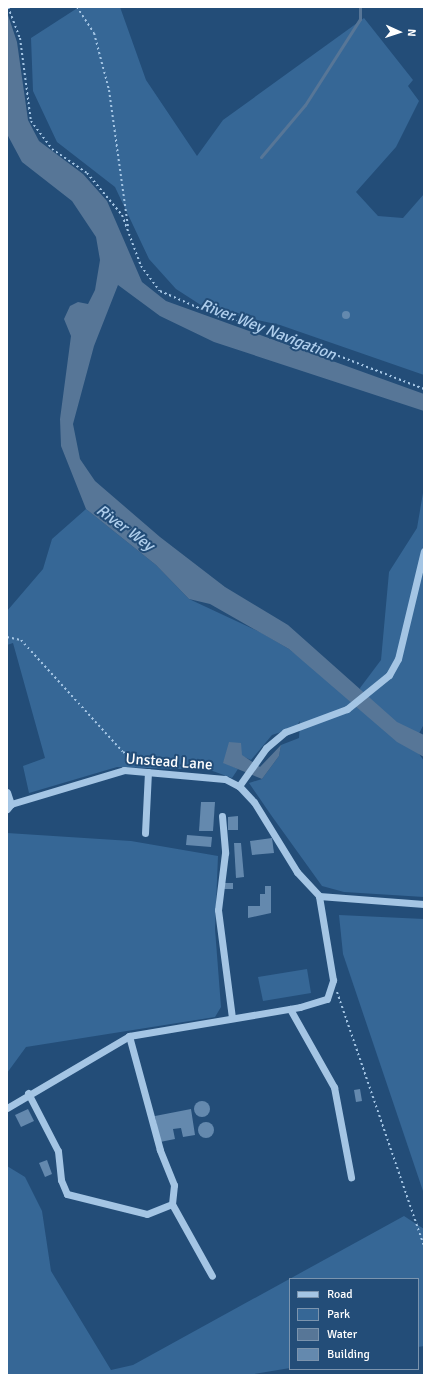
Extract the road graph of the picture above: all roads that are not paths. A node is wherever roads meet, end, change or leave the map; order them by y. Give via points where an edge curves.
1 (424, 551) edge
2 (148, 768) junction
3 (239, 786) junction
4 (7, 792) edge
5 (9, 806) edge
6 (222, 816) dead end
7 (146, 833) dead end
8 (319, 896) junction
9 (424, 904) edge
10 (290, 1009) junction
11 (232, 1018) junction
12 (129, 1036) junction
13 (28, 1093) junction
14 (7, 1108) edge
15 (351, 1177) dead end
16 (172, 1204) junction
17 (212, 1276) dead end

1 - 3 street via 398,659 389,675 347,709 285,732 266,748
2 - 3 street, Unstead Lane via 225,779
2 - 5 street, Unstead Lane via 124,770
2 - 7 street
3 - 8 street via 275,834 297,872
4 - 5 street
6 - 11 street via 225,853 218,910
8 - 9 street
8 - 10 street via 333,980 327,999
10 - 11 street
10 - 15 street via 334,1087
11 - 12 street
12 - 13 street
12 - 16 street via 160,1150 174,1185
13 - 14 street
13 - 16 street via 58,1151 61,1180 67,1194 147,1214
16 - 17 street

